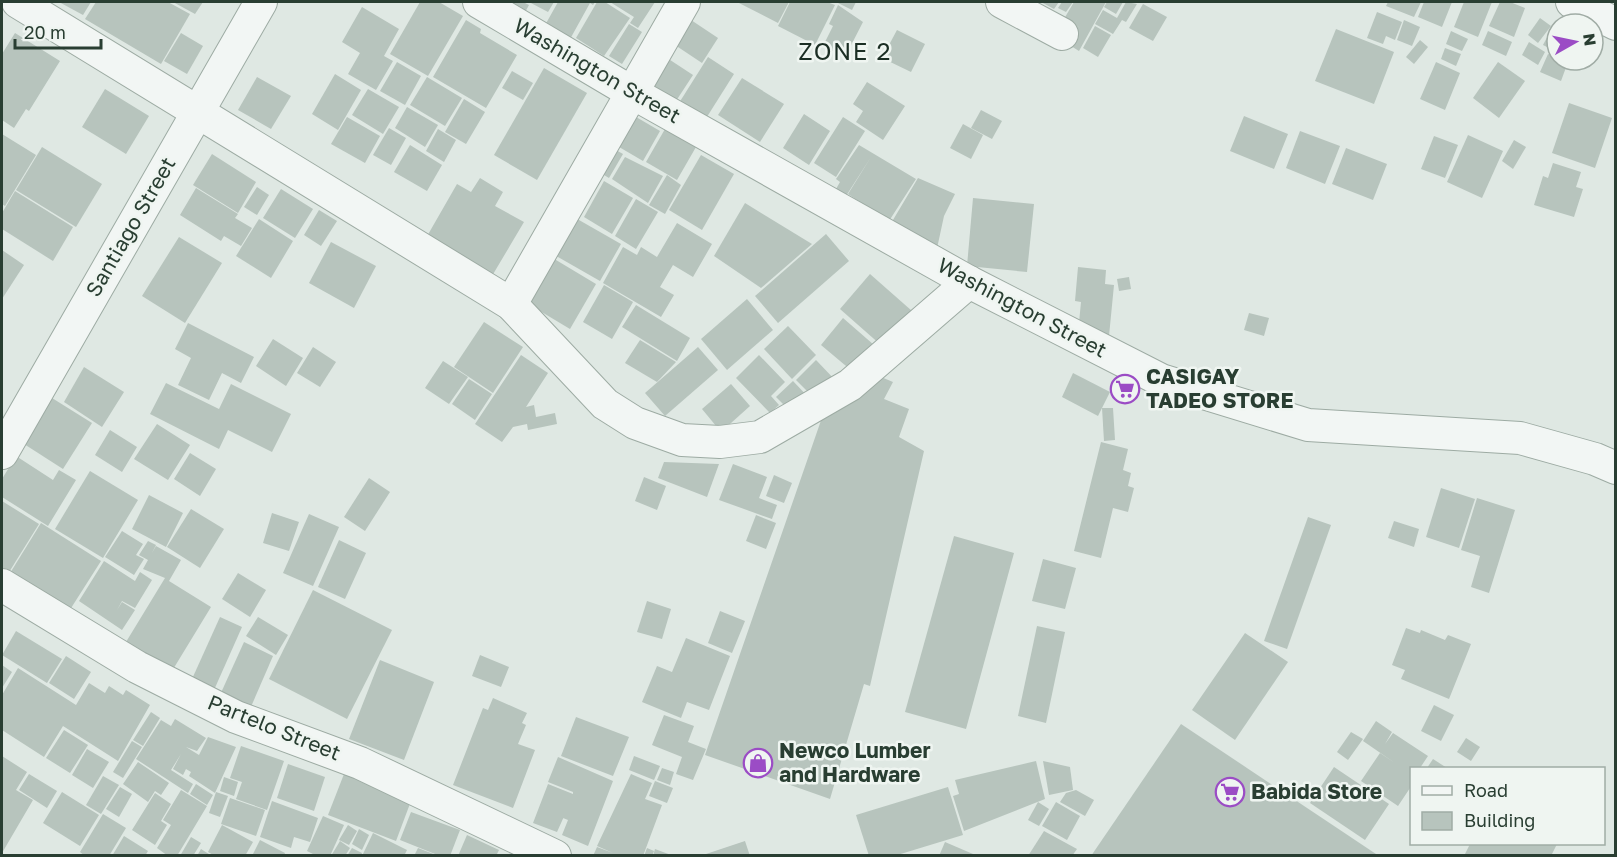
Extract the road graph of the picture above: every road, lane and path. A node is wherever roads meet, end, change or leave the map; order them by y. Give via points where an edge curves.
1 (18, 2) edge
2 (261, 2) edge
3 (479, 2) edge
4 (684, 2) edge
5 (1002, 2) edge
6 (1572, 2) edge
7 (1616, 24) edge
8 (1062, 34) dead end
9 (631, 92) junction
10 (197, 112) junction
11 (969, 282) junction
12 (511, 304) junction
13 (2, 453) edge
14 (1616, 468) edge
15 (2, 585) edge
16 (555, 855) edge

1 - 10 street
2 - 10 street, Santiago Street
3 - 9 street, Washington Street
4 - 9 street
5 - 8 street
6 - 7 street
9 - 11 street, Washington Street
9 - 12 street
10 - 12 street
10 - 13 street, Santiago Street
11 - 12 street via 850,385 760,437 720,442 682,440 635,423 604,404
11 - 14 street, Washington Street via 1161,380 1308,424 1520,438
15 - 16 street, Partelo Street via 137,667 236,717 360,763

